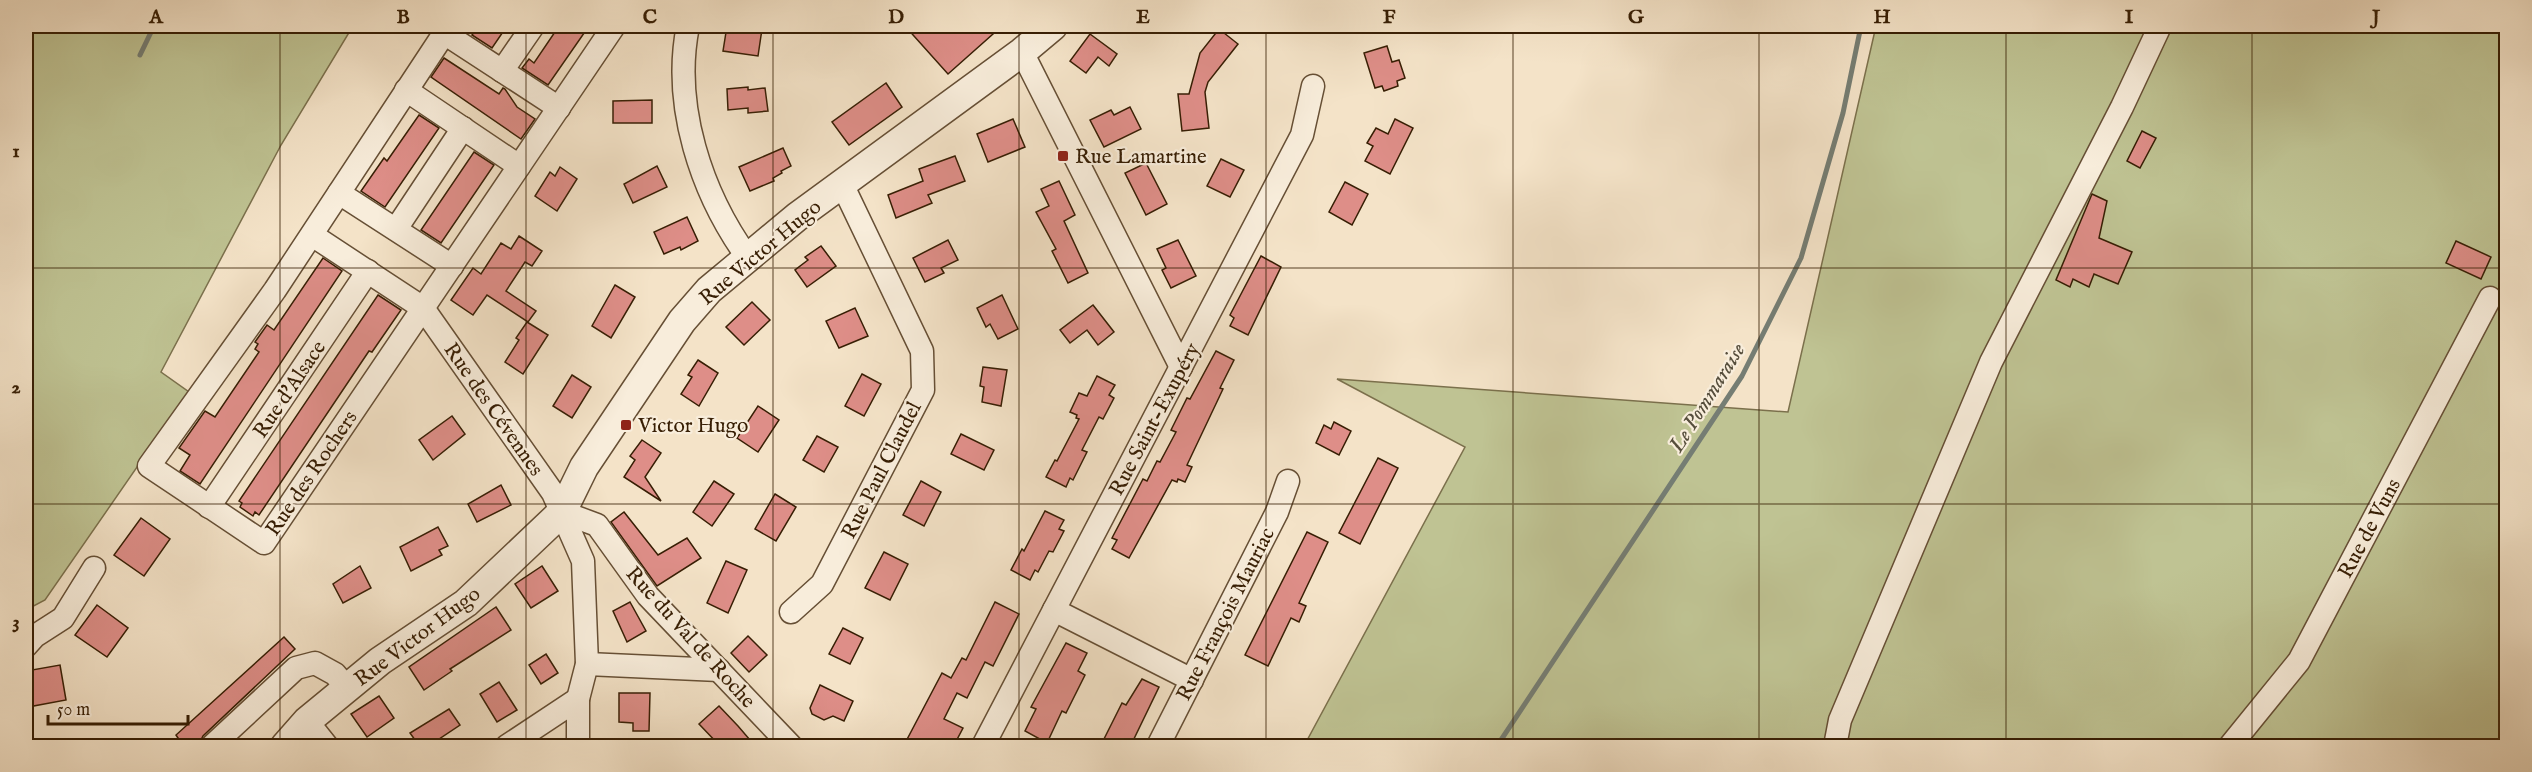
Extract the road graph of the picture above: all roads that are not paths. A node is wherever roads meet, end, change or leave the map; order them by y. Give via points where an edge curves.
1 (533, 26) edge
2 (614, 26) edge
3 (687, 26) edge
4 (1053, 26) edge
5 (2160, 26) edge
6 (446, 29) edge
7 (1022, 52) junction
8 (502, 71) junction
9 (1313, 86) dead end
10 (406, 90) junction
11 (559, 108) junction
12 (463, 128) junction
13 (519, 166) junction
14 (842, 184) junction
15 (339, 193) junction
16 (396, 229) junction
17 (312, 235) junction
18 (748, 258) junction
19 (452, 266) junction
20 (368, 271) junction
21 (2490, 298) dead end
22 (423, 308) junction
23 (1181, 367) junction
24 (1288, 481) dead end
25 (209, 507) junction
26 (562, 512) junction
27 (94, 568) dead end
28 (1054, 610) junction
29 (791, 612) dead end
30 (26, 646) edge
31 (587, 664) junction
32 (719, 670) junction
33 (1192, 680) junction
34 (347, 688) junction
35 (578, 699) junction
36 (307, 721) junction
37 (212, 747) edge
38 (285, 747) edge
39 (327, 747) edge
40 (507, 747) edge
41 (578, 747) edge
42 (791, 747) edge
43 (983, 747) edge
44 (1158, 747) edge
45 (1835, 747) edge
46 (2230, 747) edge

1 - 8 street
2 - 11 street, Rue des Rochers
3 - 18 street via 684,105 702,173 727,229
4 - 7 street, Rue Victor Hugo
5 - 45 street via 1991,362 1840,720
6 - 8 street
6 - 10 street, Rue des Rochers
7 - 14 street, Rue Victor Hugo
7 - 23 street
8 - 11 street
9 - 23 street, Rue Saint-Exupéry via 1302,135
10 - 12 street
10 - 15 street, Rue des Rochers
11 - 13 street, Rue des Rochers
12 - 13 street
12 - 16 street
13 - 19 street, Rue des Rochers
14 - 18 street, Rue Victor Hugo
14 - 29 street, Rue Paul Claudel via 922,351 923,390 822,584
15 - 16 street
15 - 17 street, Rue des Rochers
16 - 19 street
17 - 20 street
17 - 25 street, Rue des Rochers via 149,466
18 - 26 street, Rue Victor Hugo via 709,290 682,321 584,467
19 - 22 street, Rue des Rochers
20 - 22 street
20 - 25 street, Rue d'Alsace
21 - 46 street, Rue de Vuns via 2299,661
22 - 25 street, Rue des Rochers via 264,543
22 - 26 street, Rue des Cévennes via 553,493
23 - 28 street, Rue Saint-Exupéry
24 - 33 street, Rue François Mauriac via 1277,512
26 - 31 street, Rue des Cévennes via 583,561
26 - 32 street, Rue du Val de Roche via 597,525 648,596
26 - 34 street, Rue Victor Hugo via 466,603
27 - 30 street via 63,618
28 - 33 street
28 - 43 street, Rue Saint-Exupéry
31 - 32 street
31 - 35 street, Rue des Cévennes
32 - 42 street, Rue du Val de Roche
33 - 44 street, Rue François Mauriac
34 - 36 street, Rue Victor Hugo
34 - 37 street via 315,663 296,668
35 - 40 street
35 - 41 street, Rue des Cévennes
36 - 38 street, Rue Victor Hugo
36 - 39 street

